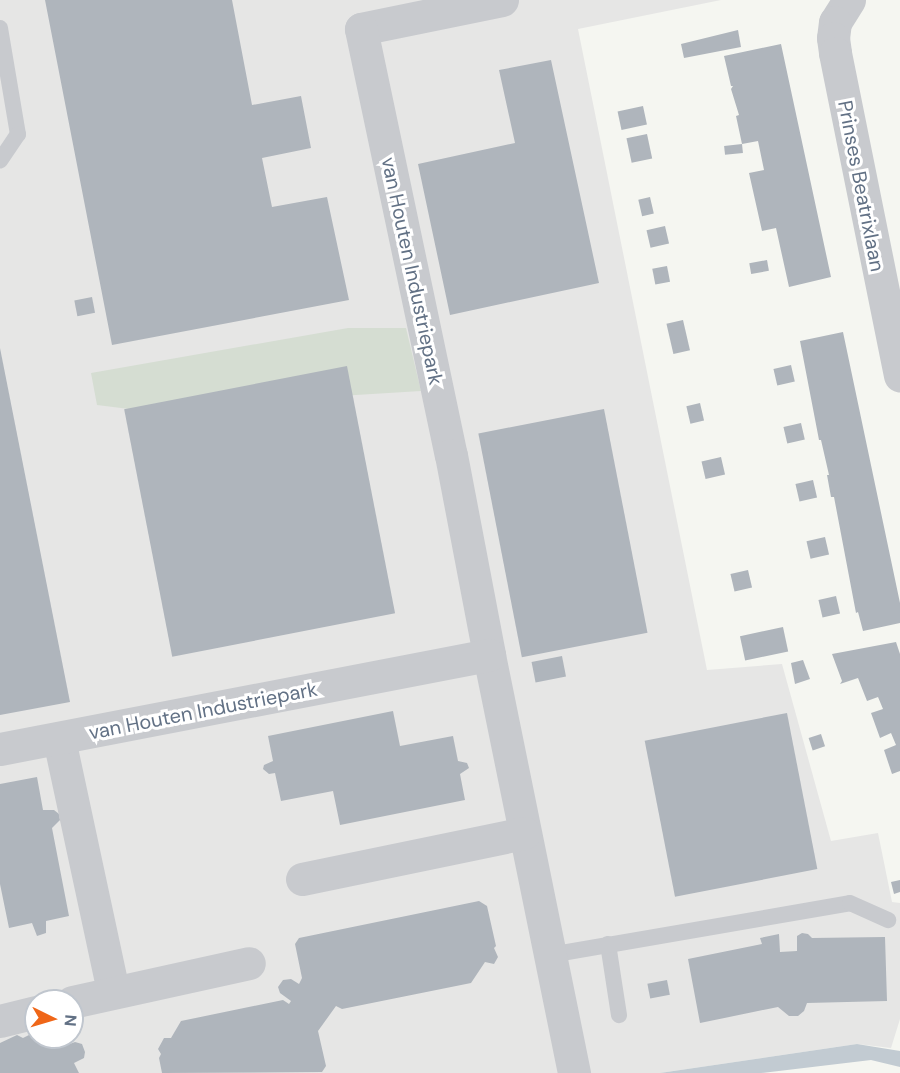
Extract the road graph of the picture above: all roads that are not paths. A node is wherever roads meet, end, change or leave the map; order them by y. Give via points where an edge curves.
1 (502, 0) edge
2 (849, 0) edge
3 (0, 28) edge
4 (0, 161) edge
5 (900, 376) edge
6 (489, 656) junction
7 (59, 739) junction
8 (0, 749) edge
9 (524, 832) junction
10 (302, 879) dead end
11 (888, 920) dead end
12 (608, 944) junction
13 (550, 956) junction
14 (249, 963) dead end
15 (114, 992) junction
16 (84, 999) edge
17 (24, 1014) edge
18 (619, 1015) dead end
19 (0, 1021) edge
20 (574, 1073) edge

1 - 6 street, van Houten Industriepark via 361,29
2 - 5 street, Prinses Beatrixlaan via 835,22 835,53
3 - 4 lane via 18,134
6 - 7 street, van Houten Industriepark
6 - 9 street, van Houten Industriepark
7 - 8 street, van Houten Industriepark
7 - 15 street
9 - 10 street
9 - 13 street, van Houten Industriepark
11 - 12 lane via 850,903
12 - 13 lane
12 - 18 lane
13 - 20 street, van Houten Industriepark
14 - 15 street
15 - 16 street
17 - 19 street

